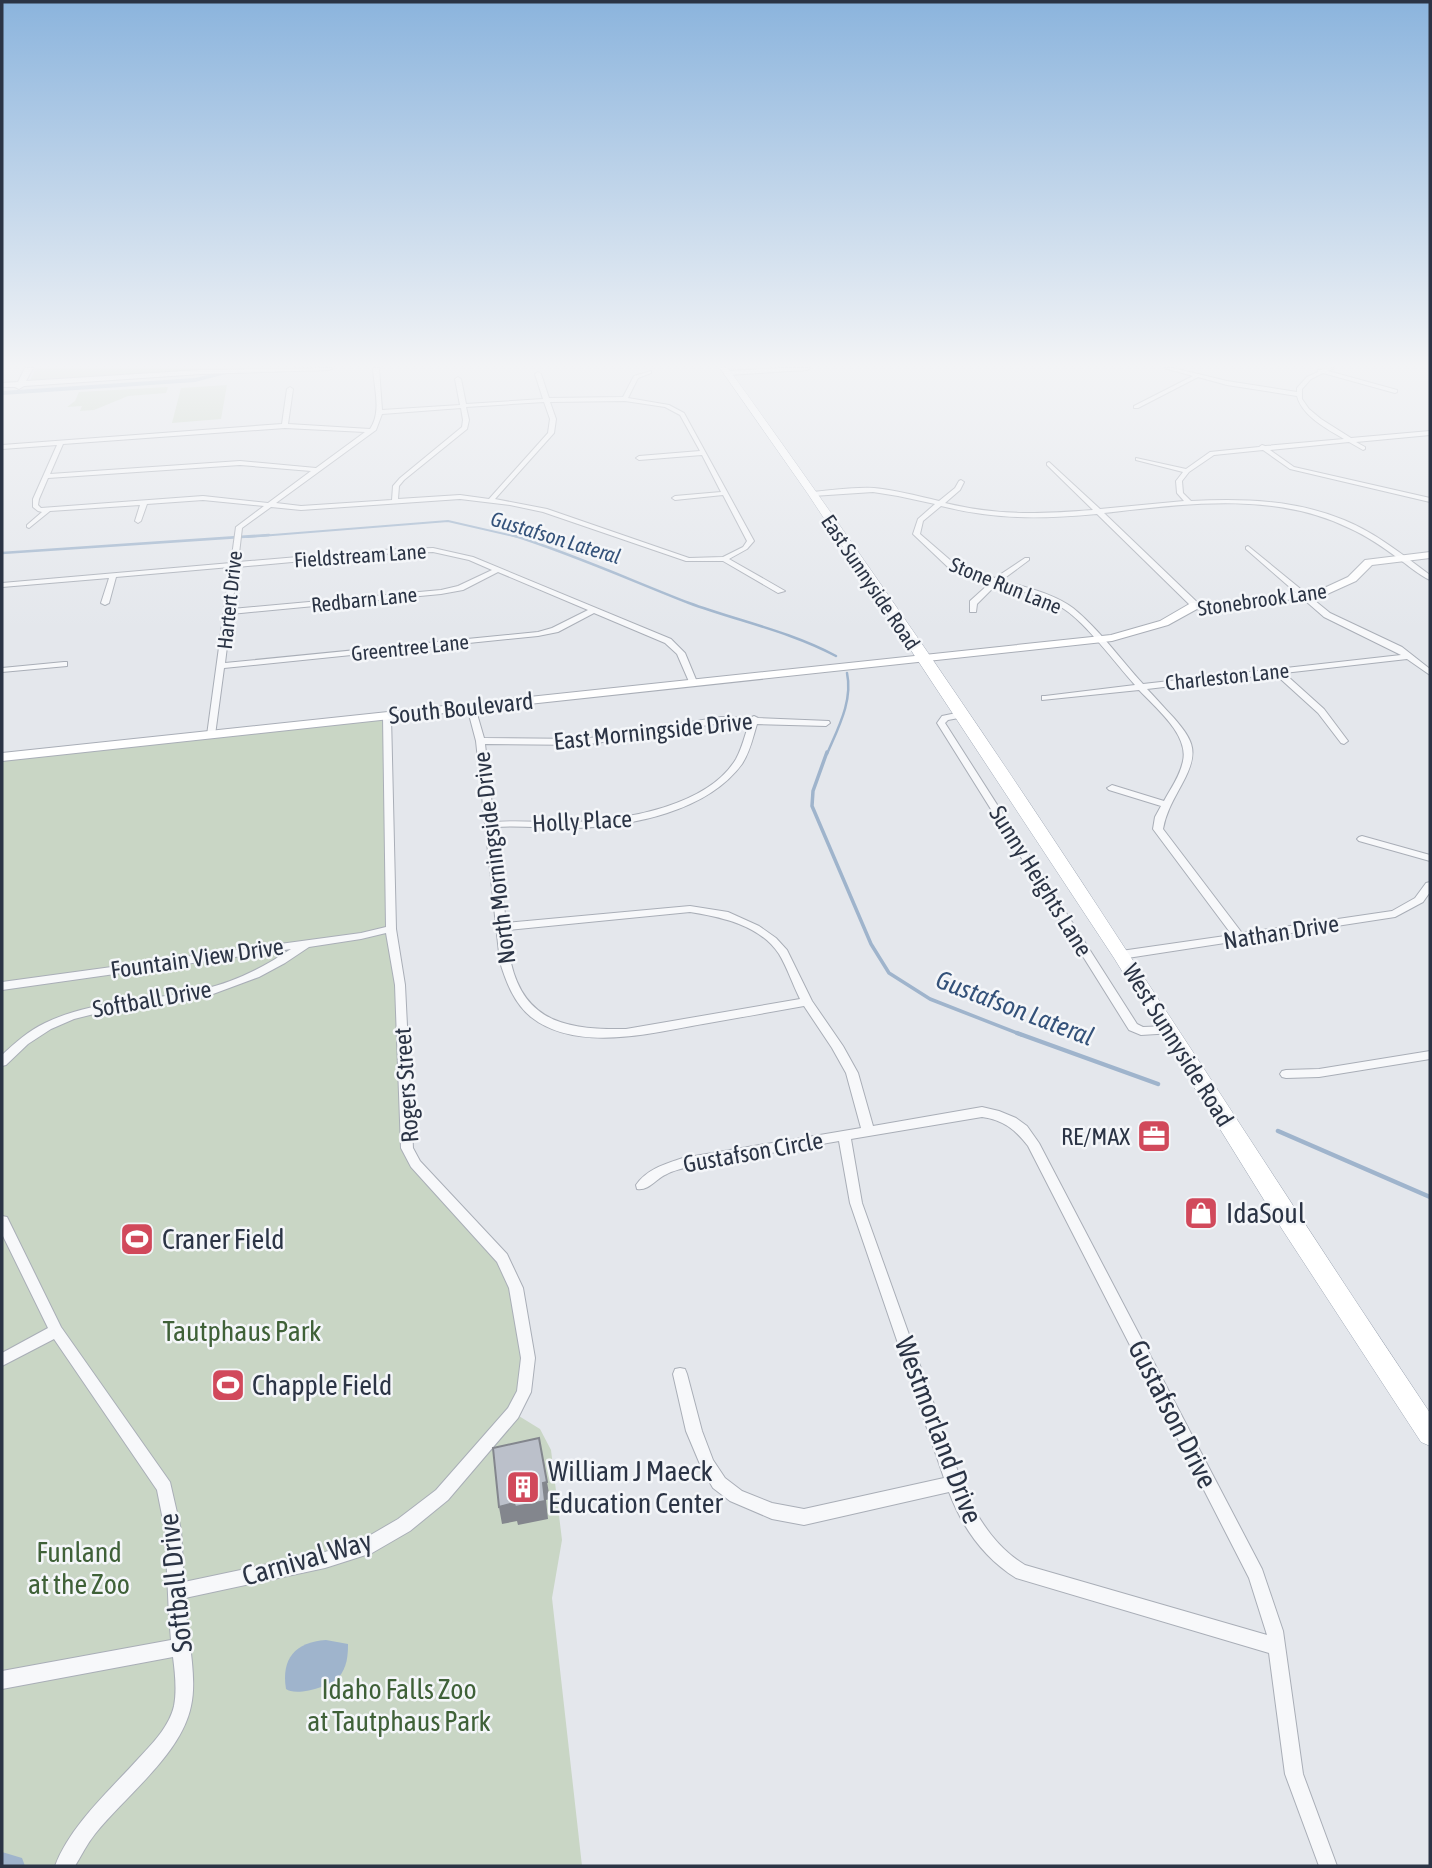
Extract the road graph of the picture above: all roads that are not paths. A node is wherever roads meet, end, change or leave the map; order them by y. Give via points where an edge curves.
1 (56, 455) edge
2 (337, 455) edge
3 (431, 455) edge
4 (531, 455) edge
5 (676, 455) edge
6 (705, 455) edge
7 (786, 455) edge
8 (1209, 455) edge
9 (1274, 455) edge
10 (639, 458) dead end
11 (1138, 459) dead end
12 (1049, 464) dead end
13 (316, 470) junction
14 (1187, 471) junction
15 (47, 476) junction
16 (961, 482) dead end
17 (726, 493) junction
18 (813, 494) junction
19 (675, 498) dead end
20 (395, 500) junction
21 (491, 500) junction
22 (1430, 500) edge
23 (1188, 501) junction
24 (144, 503) junction
25 (940, 503) junction
26 (267, 505) junction
27 (47, 511) junction
28 (1098, 511) junction
29 (138, 521) dead end
30 (29, 526) dead end
31 (1248, 548) dead end
32 (1430, 555) edge
33 (1403, 558) junction
34 (1027, 559) dead end
35 (721, 560) junction
36 (233, 565) junction
37 (497, 570) junction
38 (113, 576) junction
39 (1430, 578) edge
40 (995, 582) junction
41 (2, 585) edge
42 (780, 592) dead end
43 (1305, 596) junction
44 (105, 603) dead end
45 (1195, 605) junction
46 (593, 610) junction
47 (973, 610) dead end
48 (228, 612) junction
49 (1097, 639) junction
50 (1409, 656) junction
51 (921, 658) junction
52 (64, 664) dead end
53 (222, 666) junction
54 (2, 670) edge
55 (1277, 671) junction
56 (1430, 673) edge
57 (693, 682) junction
58 (1139, 686) junction
59 (1045, 698) dead end
60 (471, 707) junction
61 (961, 715) junction
62 (387, 716) junction
63 (754, 719) junction
64 (826, 723) dead end
65 (211, 735) junction
66 (481, 741) junction
67 (1344, 741) dead end
68 (2, 757) edge
69 (1112, 788) dead end
70 (1165, 804) junction
71 (489, 825) junction
72 (1362, 839) dead end
73 (1430, 858) edge
74 (1430, 886) edge
75 (503, 927) junction
76 (391, 929) junction
77 (1240, 938) junction
78 (307, 943) junction
79 (1121, 955) junction
80 (2, 986) edge
81 (807, 1002) junction
82 (1169, 1030) junction
83 (1430, 1055) edge
84 (2, 1062) edge
85 (1286, 1074) dead end
86 (868, 1131) junction
87 (844, 1136) junction
88 (642, 1185) dead end
89 (2, 1221) edge
90 (56, 1331) junction
91 (2, 1360) edge
92 (680, 1374) dead end
93 (513, 1413) joint
94 (1430, 1434) edge
95 (954, 1483) junction
96 (176, 1592) junction
97 (1276, 1646) junction
98 (181, 1647) junction
99 (2, 1680) edge
100 (65, 1864) edge
101 (1328, 1866) edge

1 - 15 street
2 - 13 street, Hartert Drive
3 - 20 street via 396,486
4 - 21 street
5 - 10 street
6 - 17 street
7 - 18 main road, East Sunnyside Road
8 - 14 street
9 - 22 street via 1292,468
11 - 14 street
12 - 28 street
13 - 15 street via 231,463
13 - 26 street, Hartert Drive
14 - 23 street via 1178,486
15 - 27 street via 35,506
16 - 25 street, Stone Run Lane
17 - 19 street
17 - 35 street via 751,541
18 - 25 street via 878,491
18 - 51 main road, East Sunnyside Road
20 - 21 street
20 - 26 street via 301,508
21 - 35 street via 545,510 688,560
23 - 28 street
23 - 33 street via 1269,504 1318,514 1352,527
24 - 26 street via 218,498
24 - 27 street
24 - 29 street
25 - 28 street via 1011,516
25 - 40 street, Stone Run Lane via 920,520 916,528 919,538 954,568
26 - 36 street, Hartert Drive via 244,522 236,536
27 - 30 street
28 - 45 street
31 - 43 street
32 - 33 street, Stonebrook Lane
33 - 39 street
33 - 43 street, Stonebrook Lane via 1369,562 1338,588
34 - 40 street
35 - 42 street
36 - 37 street, Fieldstream Lane via 416,549 462,555
36 - 38 street, Fieldstream Lane
36 - 48 street, Hartert Drive
37 - 46 street, Fieldstream Lane
37 - 48 street, Redbarn Lane via 441,592
38 - 41 street, Fieldstream Lane
38 - 44 street
40 - 47 street via 973,603
40 - 49 street, Stone Run Lane via 1045,596 1069,610
43 - 45 street, Stonebrook Lane
43 - 50 street via 1337,621
45 - 49 street, Stonebrook Lane via 1143,631
46 - 53 street, Greentree Lane via 537,634
46 - 57 street, Fieldstream Lane via 675,646
48 - 53 street, Hartert Drive
49 - 51 street, Stonebrook Lane
49 - 58 street, Stone Run Lane
50 - 55 street, Charleston Lane
50 - 56 street
51 - 57 street, South Boulevard
51 - 61 main road, West Sunnyside Road
52 - 54 street
53 - 65 street, Hartert Drive
55 - 58 street, Charleston Lane
55 - 67 street via 1321,710
57 - 60 street, South Boulevard
58 - 59 street, Charleston Lane
58 - 70 street, Stone Run Lane via 1188,743 1186,768
60 - 62 street, South Boulevard
60 - 66 street, North Morningside Drive
61 - 79 main road, West Sunnyside Road
61 - 82 street, Sunny Heights Lane via 941,723 1133,1027
62 - 65 street, South Boulevard
62 - 76 street, Rogers Street
63 - 64 street, East Morningside Drive
63 - 66 street, East Morningside Drive via 694,723 584,742
63 - 71 street, Holly Place via 745,750 727,775 664,811 598,824
65 - 68 street, South Boulevard
66 - 71 street, North Morningside Drive
69 - 70 street
70 - 77 street via 1158,829
71 - 75 street, North Morningside Drive
72 - 73 street
74 - 77 street, Nathan Drive via 1419,900 1395,914
75 - 81 street via 674,909 724,914 772,940 783,952
75 - 81 street, North Morningside Drive via 505,962 516,995 545,1022 573,1032 626,1033
76 - 78 street, Fountain View Drive
76 - 93 street, Rogers Street via 400,985 407,1148 415,1164 502,1258 516,1289 528,1358 524,1391
77 - 79 street, Nathan Drive
78 - 80 street, Fountain View Drive
78 - 84 street, Softball Drive via 275,965 220,988 73,1014 41,1029
79 - 82 main road, West Sunnyside Road
81 - 86 street via 852,1073
82 - 94 main road, West Sunnyside Road
83 - 85 street
86 - 87 street, Gustafson Circle
86 - 97 street, Gustafson Drive via 982,1112 1003,1115 1022,1128 1256,1575
87 - 88 street, Gustafson Circle via 683,1163 660,1171
87 - 95 street, Westmorland Drive via 856,1203
89 - 90 street, Softball Drive
90 - 91 street
90 - 96 street, Softball Drive via 164,1487 173,1530
92 - 95 street via 694,1432 719,1483 736,1496 772,1511 804,1517
93 - 96 street, Carnival Way via 442,1495 366,1547
95 - 97 street, Westmorland Drive via 983,1541 1001,1560 1022,1572
96 - 98 street, Softball Drive
97 - 101 street, Gustafson Drive via 1294,1774
98 - 99 street
98 - 100 street, Softball Drive via 183,1705 176,1727 87,1829

